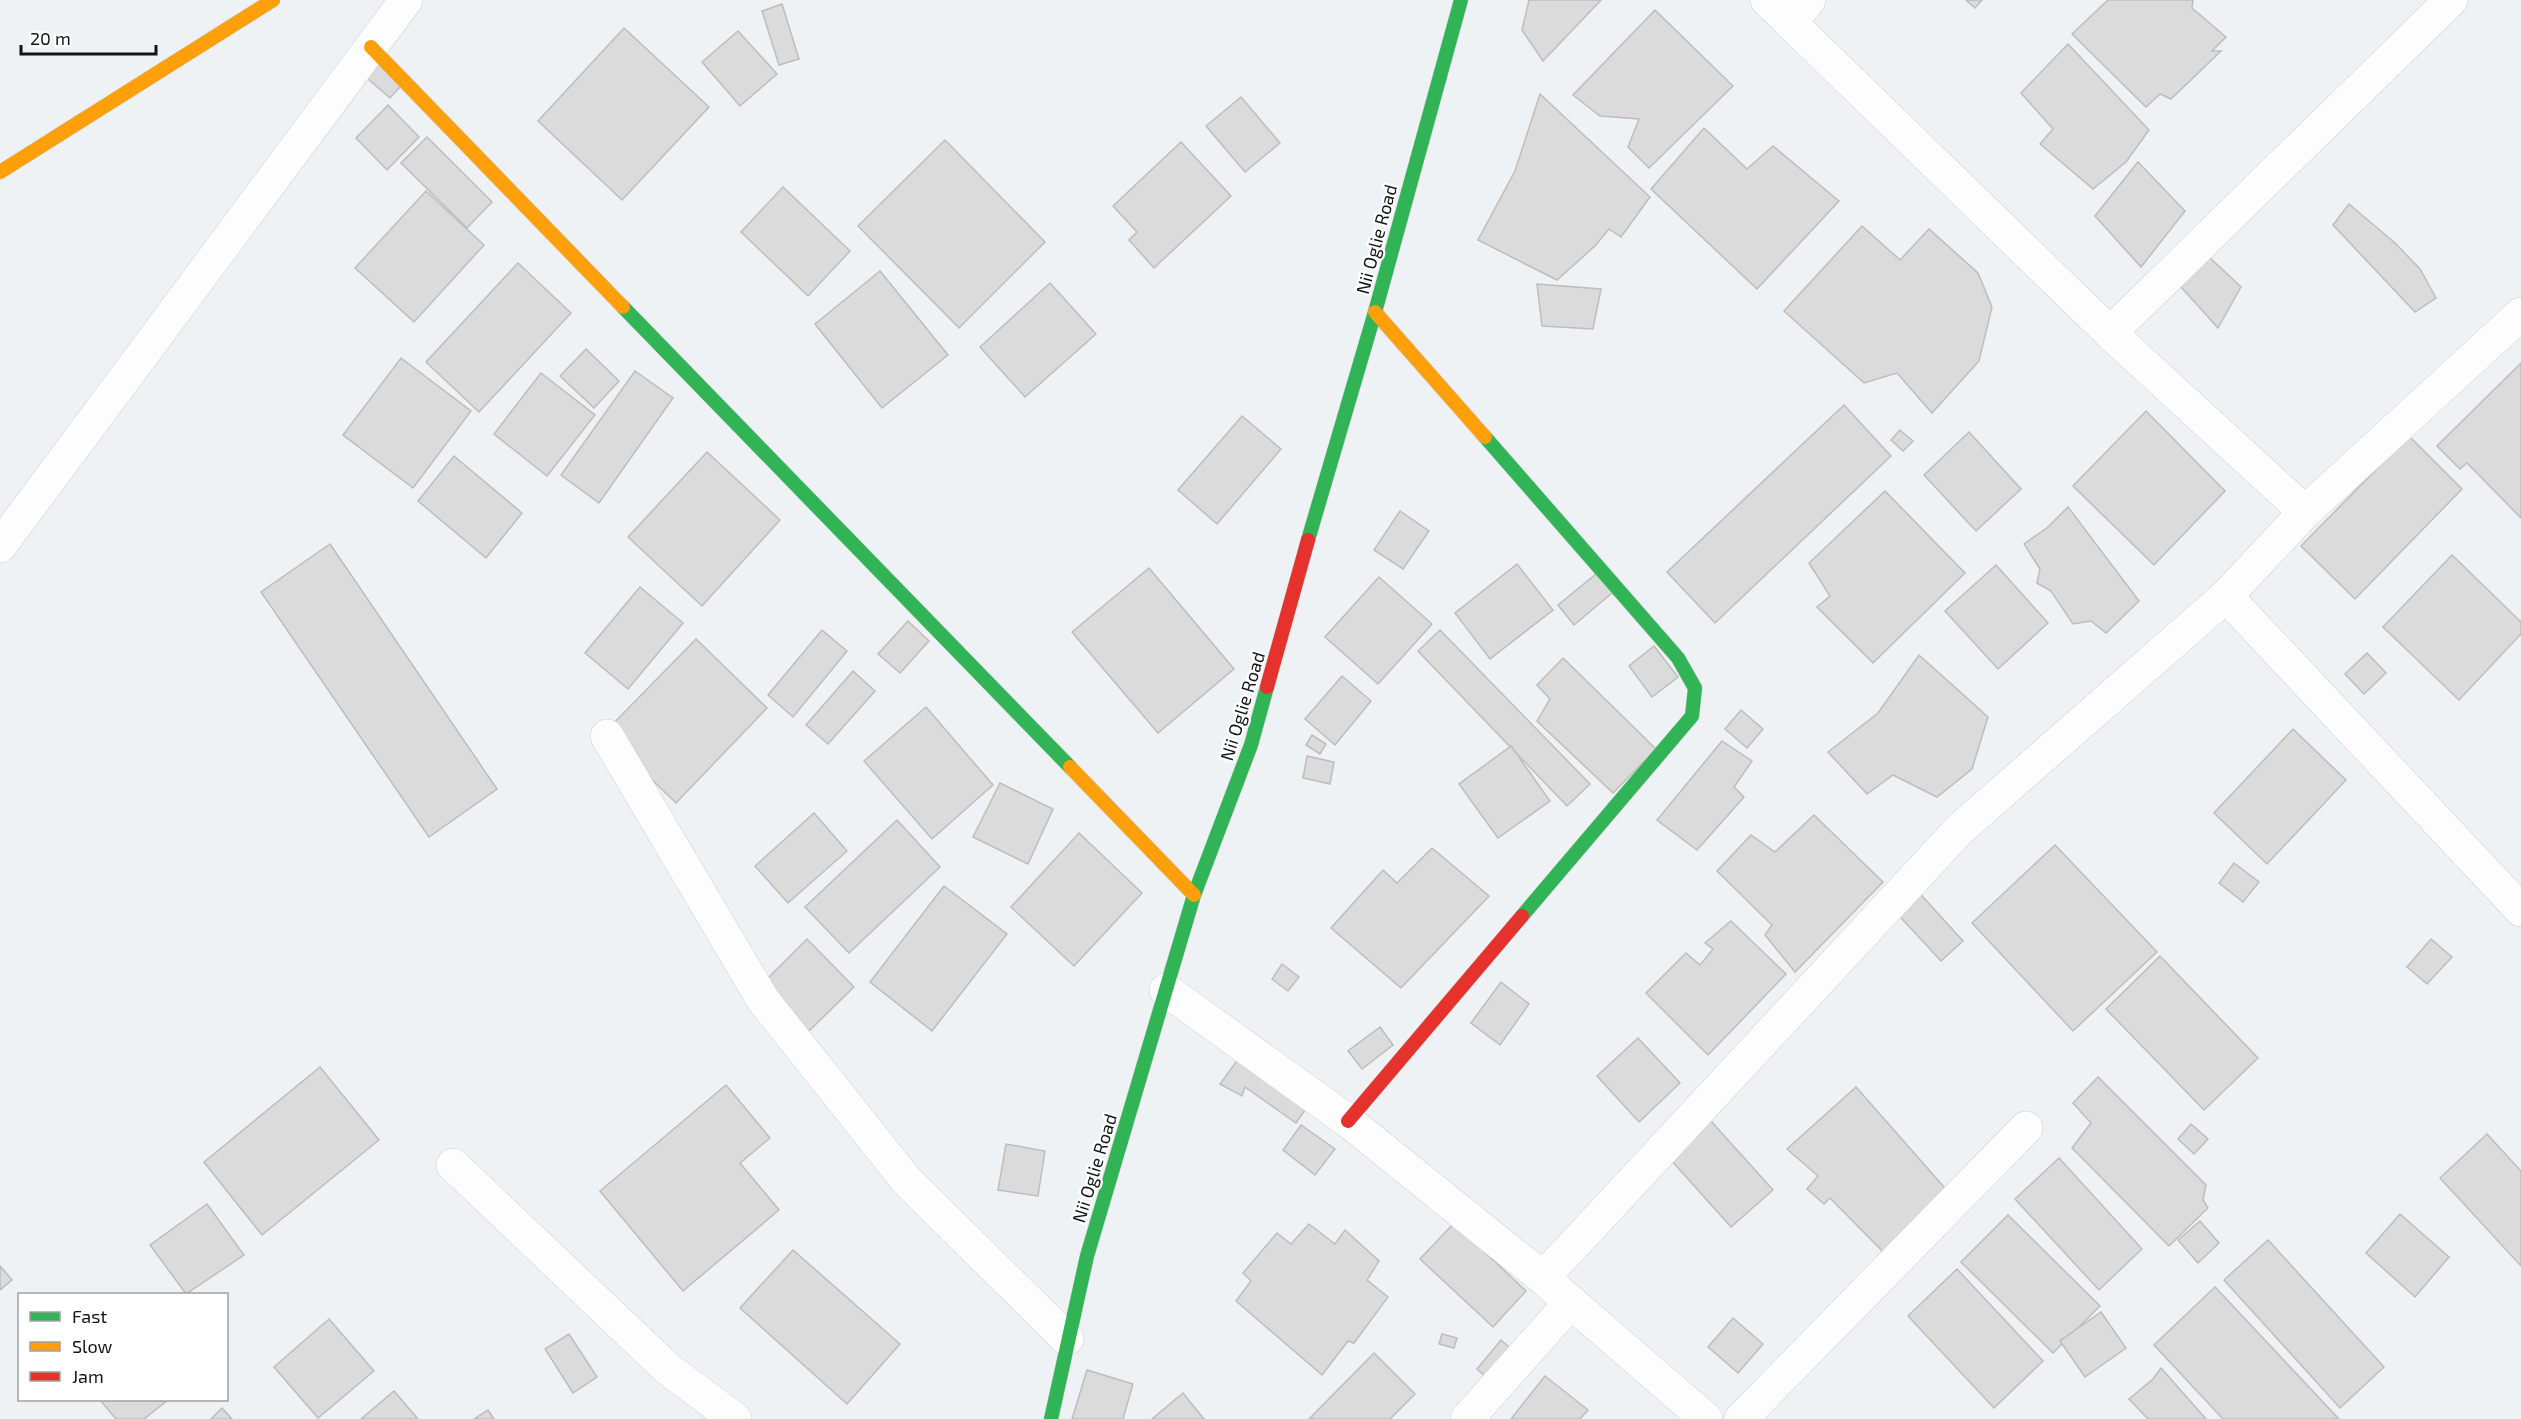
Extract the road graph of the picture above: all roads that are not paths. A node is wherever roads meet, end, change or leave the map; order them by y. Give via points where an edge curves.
1 (273, 0) edge
2 (406, 0) edge
3 (1461, 0) edge
4 (1767, 0) edge
5 (2451, 0) edge
6 (1800, 11) edge
7 (371, 47) junction
8 (0, 172) edge
9 (1375, 312) junction
10 (2521, 314) edge
11 (2110, 333) junction
12 (2305, 512) junction
13 (0, 546) edge
14 (2226, 596) junction
15 (607, 736) dead end
16 (1194, 895) junction
17 (2521, 910) edge
18 (1166, 990) junction
19 (1348, 1121) junction
20 (2026, 1128) dead end
21 (453, 1165) dead end
22 (1543, 1278) junction
23 (1571, 1302) junction
24 (1066, 1339) junction
25 (735, 1419) edge
26 (1051, 1419) edge
27 (1467, 1419) edge
28 (1706, 1419) edge
29 (1741, 1419) edge

1 - 8 street
2 - 7 street
3 - 9 street, Nii Oglie Road
4 - 6 street
5 - 11 street
6 - 11 street
7 - 13 street
7 - 16 street
9 - 16 street, Nii Oglie Road via 1251,745
9 - 19 street via 1678,658 1695,688 1692,716
10 - 12 street
11 - 12 street
12 - 14 street
14 - 17 street
14 - 22 street via 1959,829
15 - 24 street via 763,1000 907,1181
16 - 18 street, Nii Oglie Road
18 - 19 street
18 - 24 street, Nii Oglie Road
19 - 22 street
20 - 29 street
21 - 25 street via 668,1369
22 - 23 street
23 - 27 street
23 - 28 street
24 - 26 street, Nii Oglie Road

